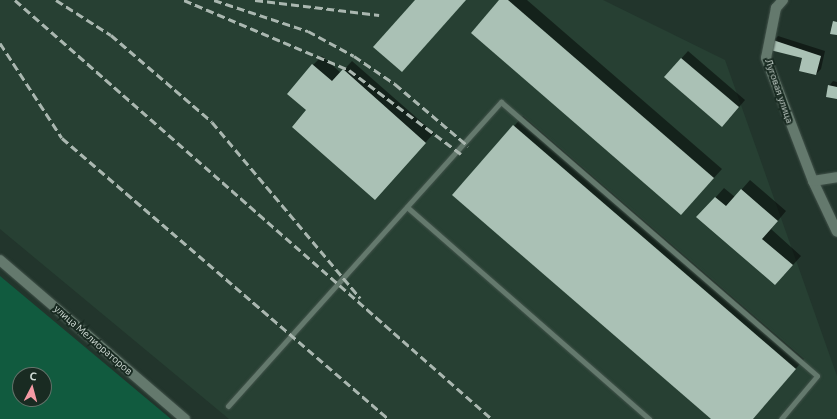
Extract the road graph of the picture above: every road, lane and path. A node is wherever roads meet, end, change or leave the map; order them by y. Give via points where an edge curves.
1 (783, 0) edge
2 (837, 177) edge
3 (813, 181) junction
4 (407, 207) junction
5 (837, 232) edge
6 (0, 260) edge
7 (228, 406) dead end
8 (185, 419) edge
9 (649, 419) edge
10 (781, 419) edge

1 - 3 street, Луговая улица via 776,8 766,58
2 - 3 street
3 - 5 street, Луговая улица
4 - 7 lane
4 - 9 lane
4 - 10 lane via 501,102 817,376
6 - 8 street, улица Мелиораторов

